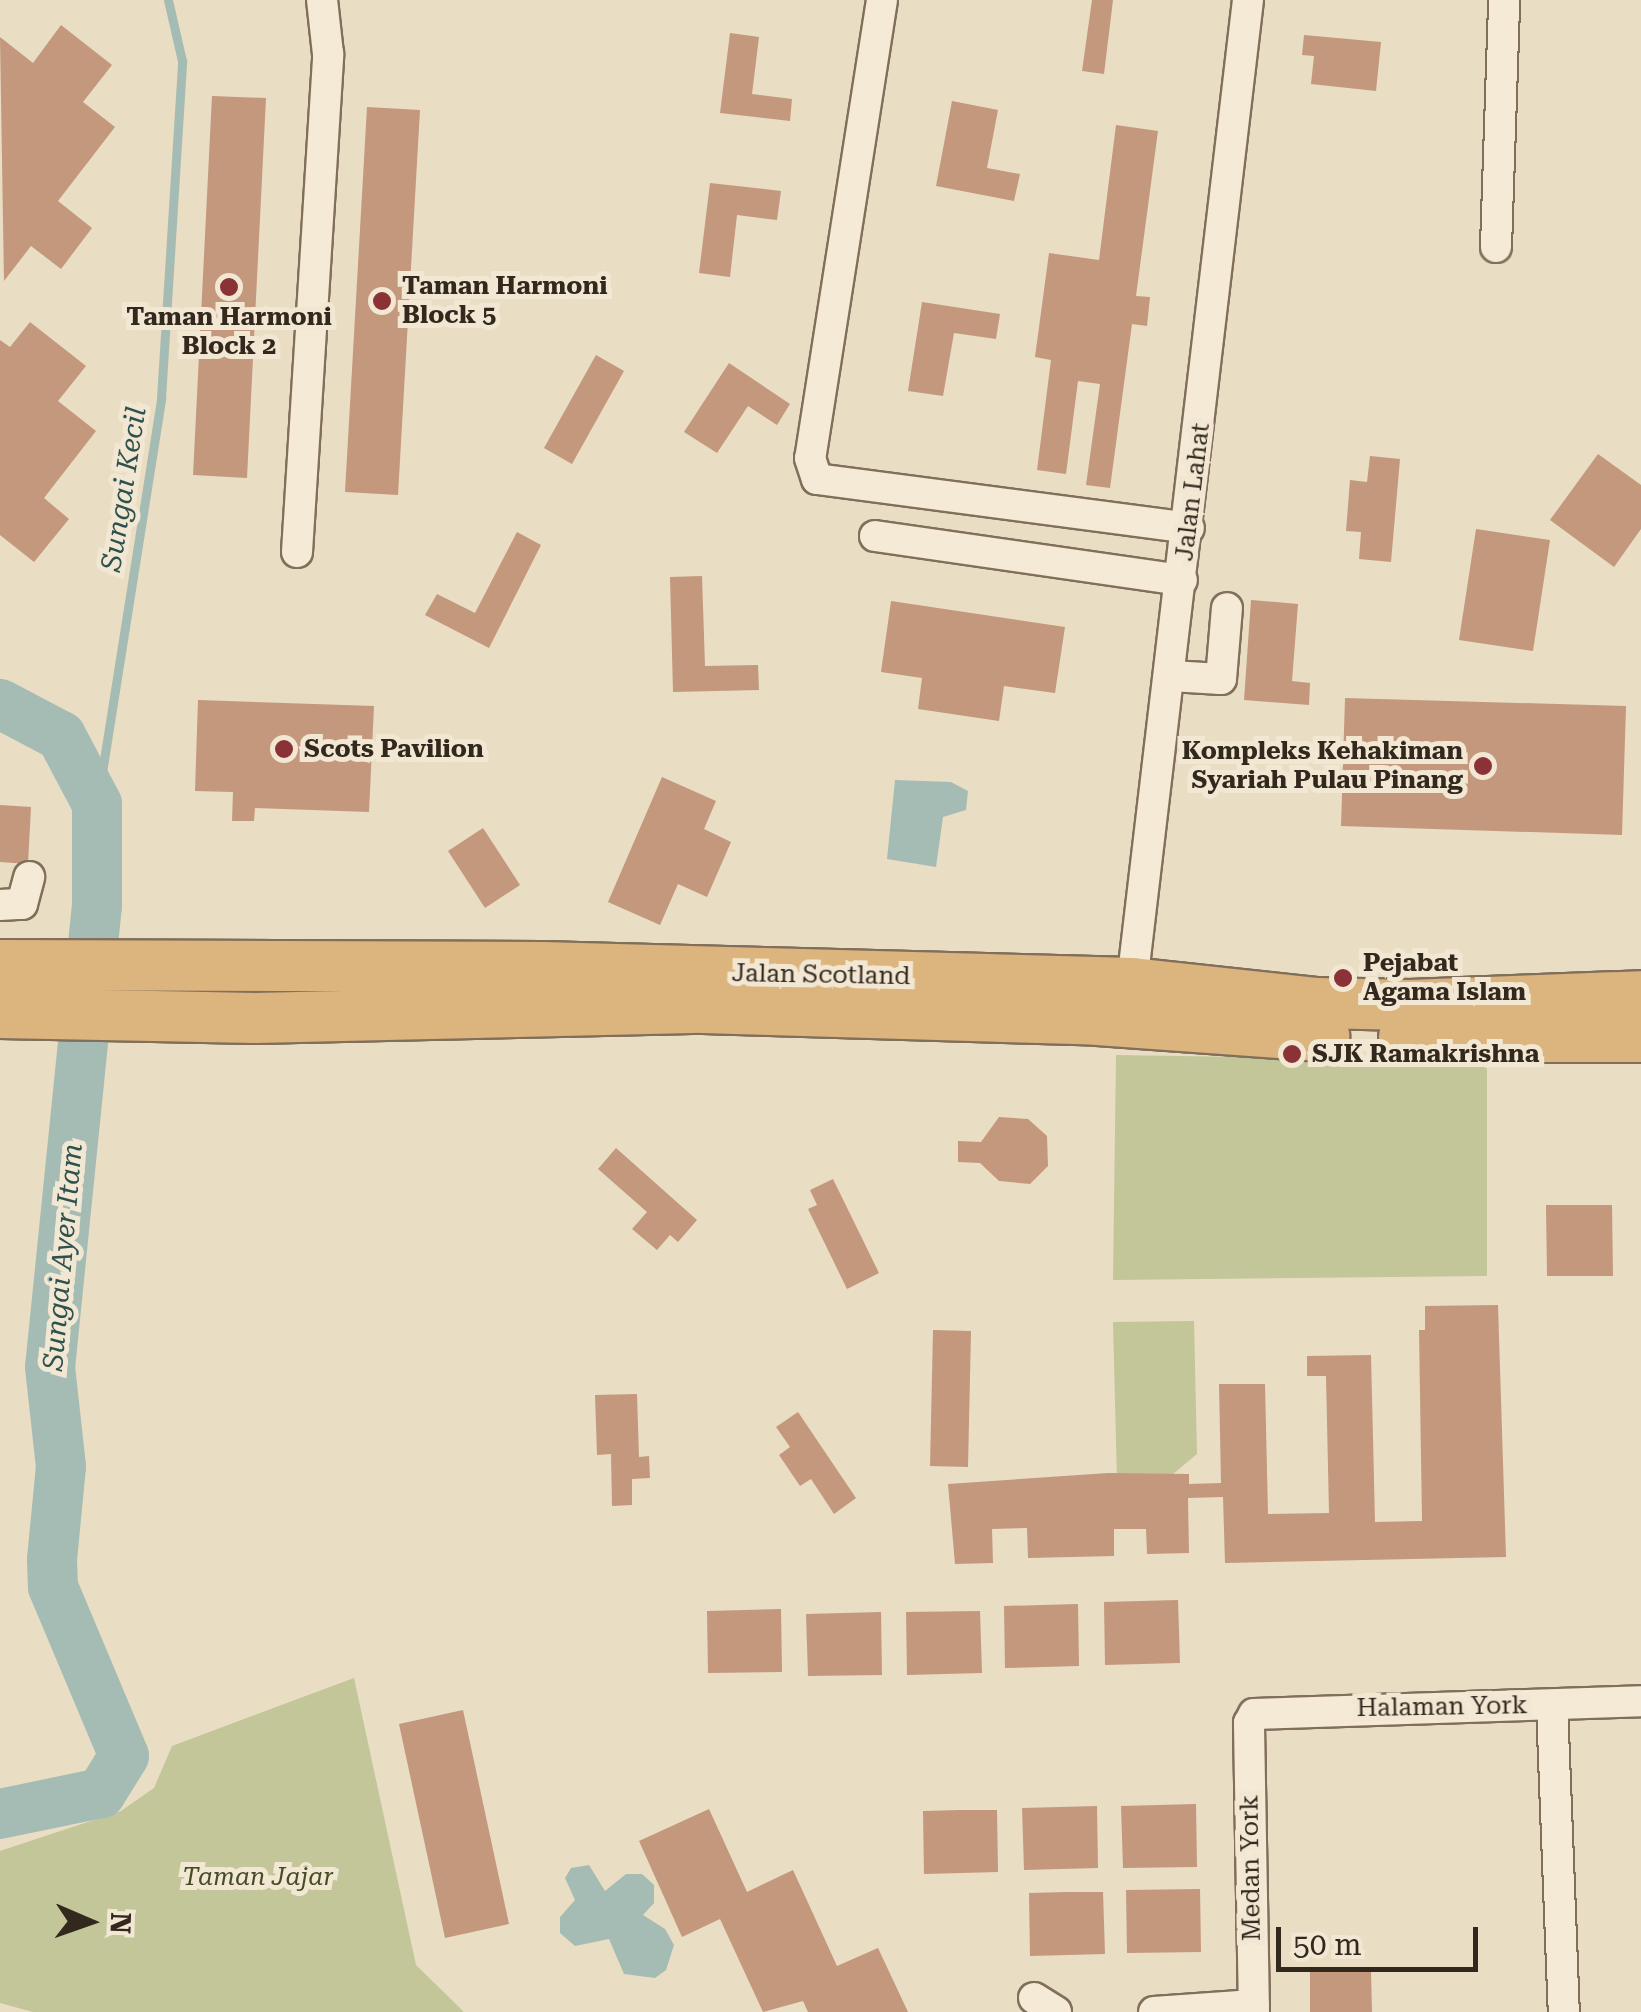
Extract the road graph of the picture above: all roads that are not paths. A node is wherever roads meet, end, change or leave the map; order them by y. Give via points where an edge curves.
1 (322, 0) edge
2 (882, 0) edge
3 (1248, 0) edge
4 (1504, 0) edge
5 (1496, 246) dead end
6 (1189, 528) junction
7 (875, 536) dead end
8 (297, 552) dead end
9 (1182, 580) junction
10 (1227, 608) dead end
11 (1171, 676) junction
12 (29, 877) dead end
13 (0, 905) edge
14 (0, 952) edge
15 (69, 961) junction
16 (0, 965) edge
17 (1132, 983) junction
18 (1641, 996) edge
19 (0, 1012) edge
20 (1641, 1038) edge
21 (1641, 1701) edge
22 (1552, 1705) junction
23 (1249, 1723) joint
24 (1254, 2009) edge
25 (1154, 2012) edge
26 (1564, 2012) edge

1 - 8 street via 328,54
2 - 6 street via 810,458 818,479
3 - 6 street, Jalan Lahat
4 - 5 street
6 - 9 street, Jalan Lahat
7 - 9 street
9 - 11 street, Jalan Lahat
10 - 11 street via 1221,679
11 - 17 street, Jalan Lahat
12 - 13 street via 22,904
14 - 15 highway
15 - 16 highway, Jalan Scotland
15 - 17 highway, Jalan Scotland
17 - 18 highway, Jalan Scotland via 1330,1003
19 - 20 highway, Jalan Scotland via 703,1008 1084,1018 1300,1035
21 - 22 street, Halaman York
22 - 23 street, Halaman York via 1267,1710
22 - 26 street
23 - 24 street, Medan York
24 - 25 street

